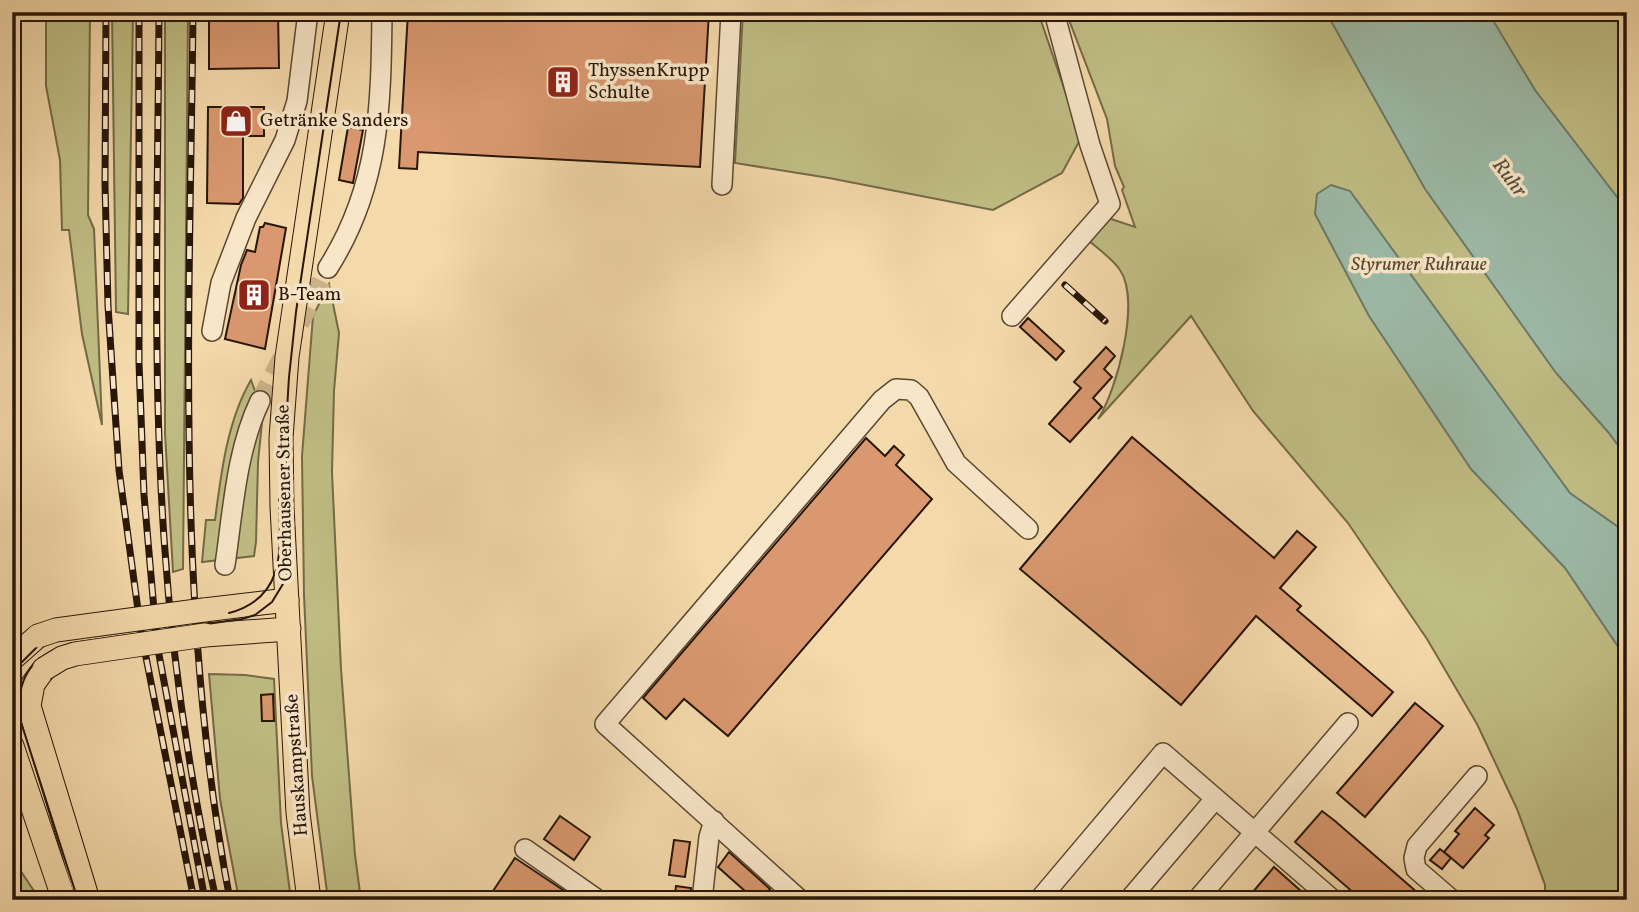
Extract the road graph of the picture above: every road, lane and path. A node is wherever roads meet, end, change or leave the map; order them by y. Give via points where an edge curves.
1 (308, 12) edge
2 (338, 12) edge
3 (382, 12) edge
4 (731, 12) edge
5 (1054, 12) edge
6 (722, 185) dead end
7 (328, 268) tunnel mouth
8 (1012, 316) dead end
9 (212, 331) dead end
10 (260, 401) tunnel mouth
11 (1028, 529) dead end
12 (225, 565) dead end
13 (288, 615) junction
14 (12, 659) edge
15 (1348, 723) dead end
16 (12, 746) edge
17 (1477, 776) dead end
18 (1215, 799) junction
19 (714, 821) junction
20 (1255, 832) junction
21 (525, 849) dead end
22 (64, 900) edge
23 (88, 900) edge
24 (309, 900) edge
25 (598, 900) edge
26 (702, 900) edge
27 (800, 900) edge
28 (1039, 900) edge
29 (1129, 900) edge
30 (1197, 900) edge
31 (1333, 900) edge
32 (1452, 900) edge

1 - 9 lane via 297,101 285,141 246,218 221,284
2 - 13 main road, Oberhausener Straße via 287,356 281,438
3 - 7 lane via 376,138 368,180 351,229
4 - 6 lane
5 - 8 lane via 1110,204
10 - 12 lane via 244,448
11 - 19 lane via 956,463 919,397 906,388 891,392 605,724
13 - 14 main road, Oberhausener Straße, bridge via 204,610 57,631 38,636
13 - 23 main road, bridge via 205,635 75,654 44,668 33,684 29,706
13 - 24 main road, Hauskampstraße via 298,813
15 - 20 lane
16 - 22 main road
17 - 32 lane via 1417,846 1414,858 1416,869
18 - 20 lane
18 - 28 lane via 1163,754
18 - 29 lane
19 - 26 lane
19 - 27 lane
20 - 30 lane
20 - 31 lane
21 - 25 lane

